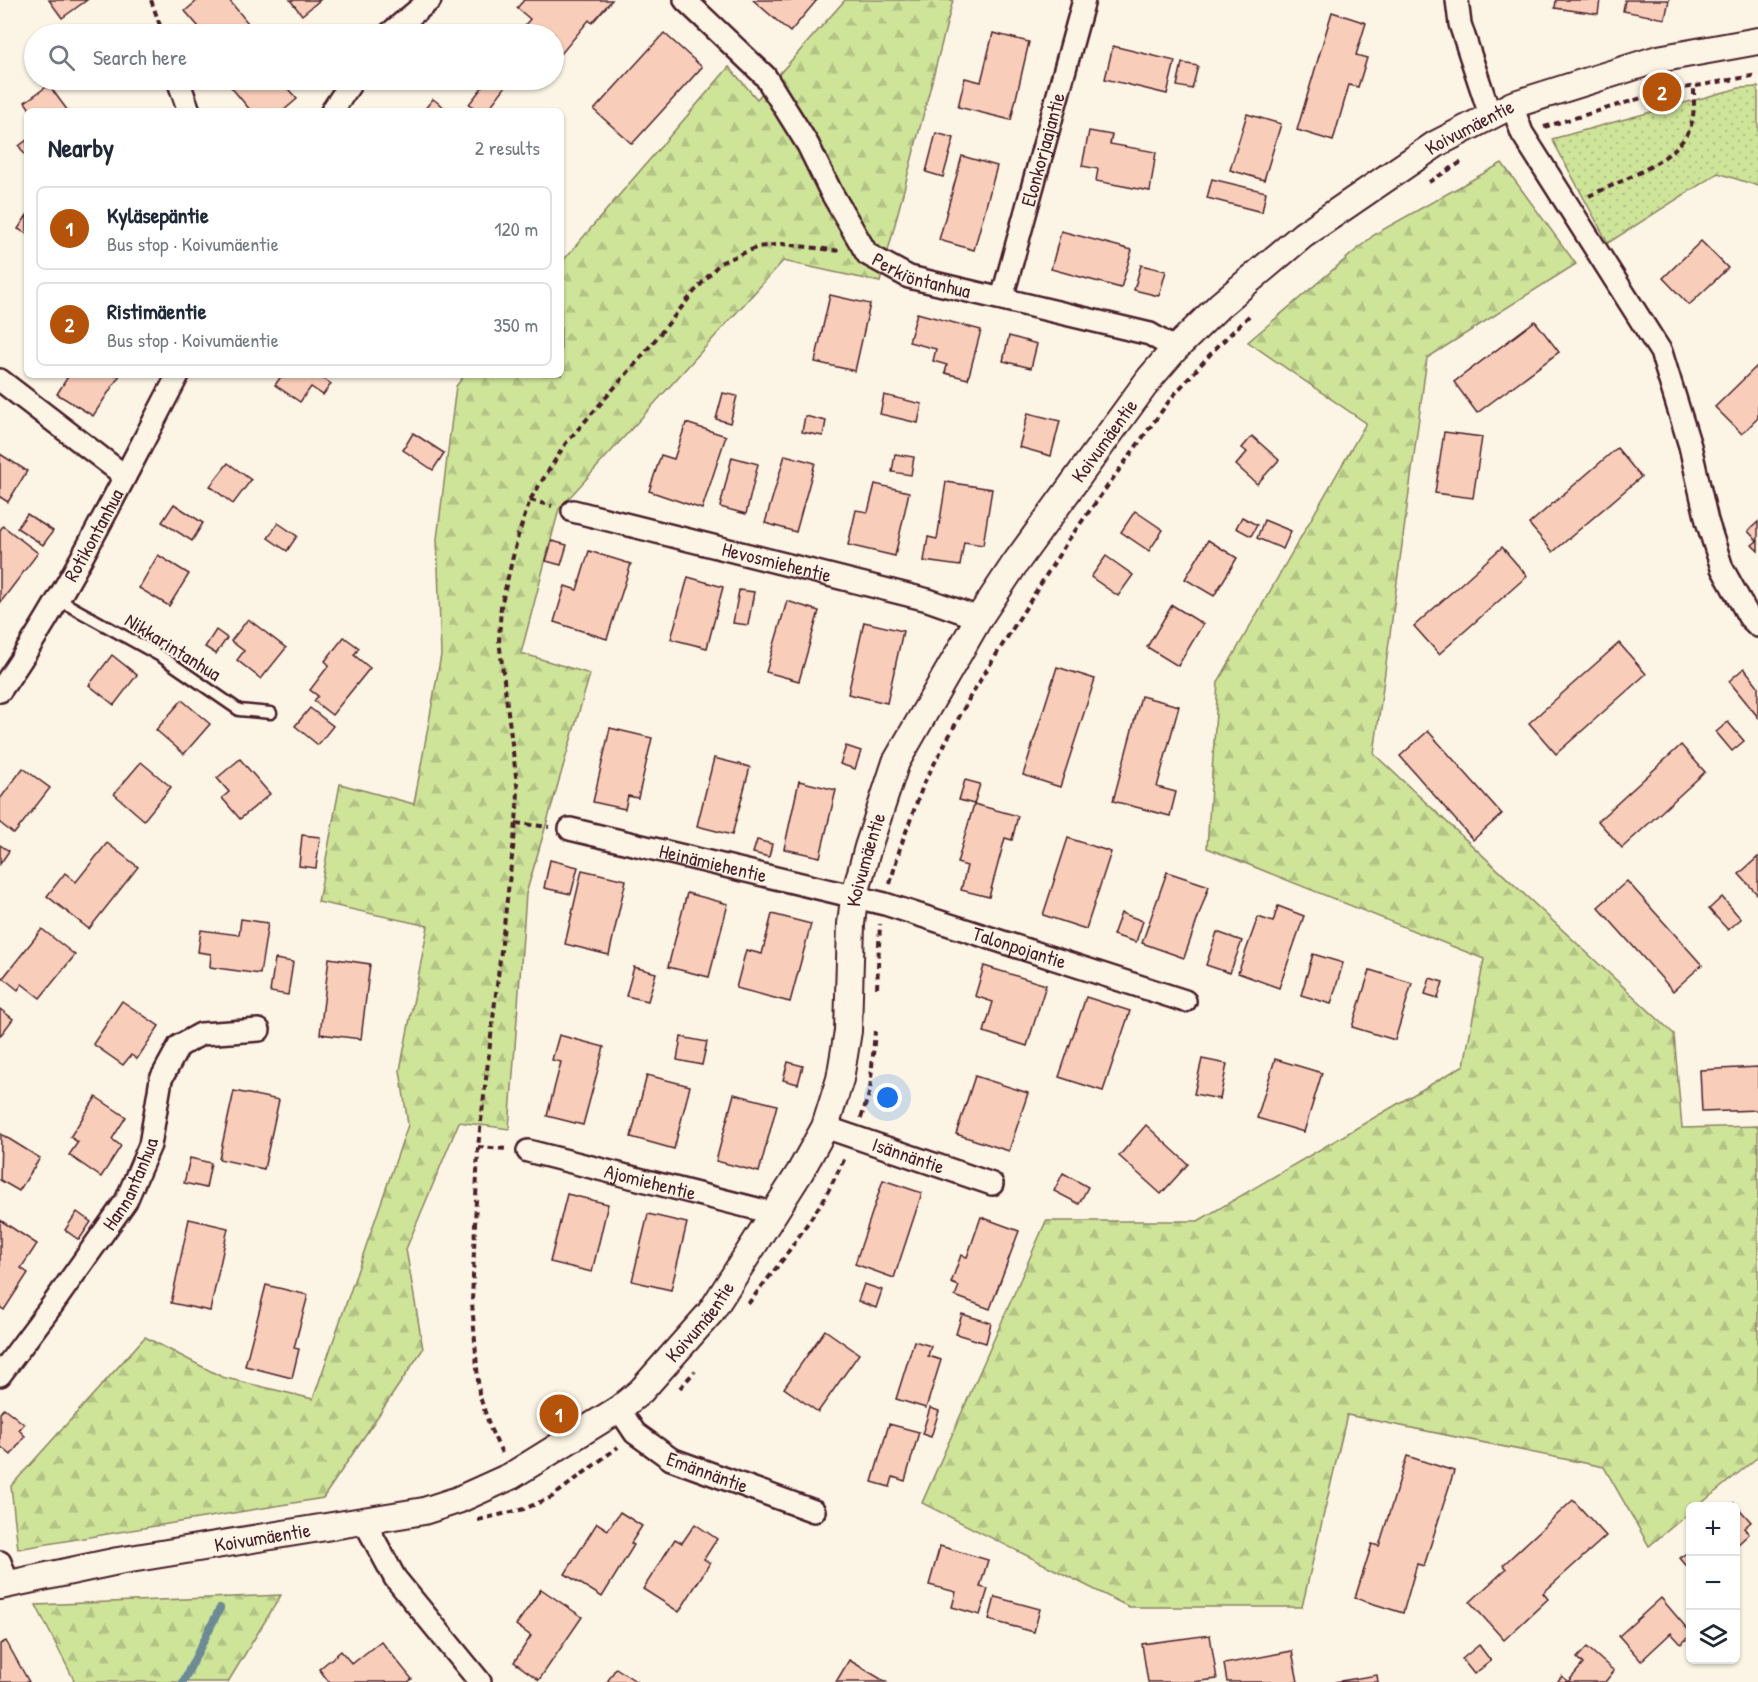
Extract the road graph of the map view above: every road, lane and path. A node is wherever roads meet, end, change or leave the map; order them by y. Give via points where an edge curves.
1 (151, 0) edge
2 (430, 0) edge
3 (685, 0) edge
4 (1084, 0) edge
5 (1457, 0) edge
6 (159, 24) edge
7 (400, 24) edge
8 (1758, 41) edge
9 (1758, 75) edge
10 (1695, 86) junction
11 (182, 90) edge
12 (346, 90) edge
13 (188, 108) edge
14 (334, 108) edge
15 (1501, 110) junction
16 (1522, 133) junction
17 (1471, 156) dead end
18 (1424, 185) dead end
19 (1568, 206) junction
20 (867, 254) junction
21 (1002, 298) junction
22 (1256, 310) dead end
23 (1175, 349) junction
24 (176, 378) edge
25 (0, 380) edge
26 (124, 476) junction
27 (573, 511) dead end
28 (59, 600) junction
29 (979, 618) junction
30 (1758, 626) edge
31 (0, 691) edge
32 (271, 713) dead end
33 (516, 824) junction
34 (570, 829) joint
35 (854, 898) junction
36 (885, 904) junction
37 (876, 992) dead end
38 (1185, 1001) dead end
39 (876, 1024) dead end
40 (259, 1030) dead end
41 (825, 1127) junction
42 (855, 1137) junction
43 (478, 1147) junction
44 (528, 1151) joint
45 (992, 1184) dead end
46 (773, 1213) junction
47 (748, 1305) dead end
48 (700, 1365) dead end
49 (0, 1375) edge
50 (672, 1396) dead end
51 (619, 1409) junction
52 (635, 1433) junction
53 (511, 1476) junction
54 (814, 1511) dead end
55 (364, 1521) junction
56 (473, 1521) dead end
57 (3, 1578) edge
58 (480, 1682) edge

1 - 6 path
2 - 7 street
3 - 20 street, Perkiöntanhua via 765,76 808,145
4 - 21 street, Elonkorjaajantie
5 - 15 street via 1460,24
8 - 15 street, Koivumäentie via 1658,59
9 - 10 path
10 - 16 path
10 - 19 path via 1689,130 1678,146 1633,175
11 - 13 street
12 - 14 street
15 - 16 street
15 - 23 street, Koivumäentie via 1436,144 1303,235
16 - 19 street
17 - 18 path
19 - 30 street via 1660,352 1722,568
20 - 21 street, Perkiöntanhua via 909,277
20 - 33 path via 783,244 758,247 720,263 566,443 530,500 501,606 499,640 518,792
21 - 23 street, Perkiöntanhua via 1150,334
22 - 36 path via 1172,398 1067,542 971,695 924,783
23 - 29 street, Koivumäentie via 1081,472
24 - 26 street, Rotikontanhua
25 - 26 street
26 - 28 street, Rotikontanhua
27 - 29 street, Hevosmiehentie via 928,600
28 - 31 street, Rotikontanhua
28 - 32 lane, Nikkarintanhua via 162,657 239,710
29 - 35 street, Koivumäentie via 896,762
33 - 34 path
33 - 43 path
34 - 35 street, Heinämiehentie
35 - 36 street, Talonpojantie
35 - 41 street, Koivumäentie via 848,1031 840,1079
36 - 37 path via 879,927
36 - 38 street, Talonpojantie
39 - 42 path via 870,1091
40 - 49 street, Hannantanhua via 201,1034 180,1046 161,1079 150,1145 126,1201
41 - 42 street, Isännäntie
41 - 46 street, Koivumäentie
42 - 45 street, Isännäntie
42 - 47 path via 824,1199
43 - 44 path
43 - 53 path via 472,1302 479,1394
44 - 46 street, Ajomiehentie
46 - 51 street, Koivumäentie via 711,1312 641,1391
48 - 50 path
51 - 52 street, Emännäntie
51 - 53 street, Koivumäentie
52 - 54 street, Emännäntie via 671,1459
52 - 56 path via 552,1497 524,1509
53 - 55 street, Koivumäentie via 424,1511
55 - 57 street, Koivumäentie
55 - 58 street via 395,1578

